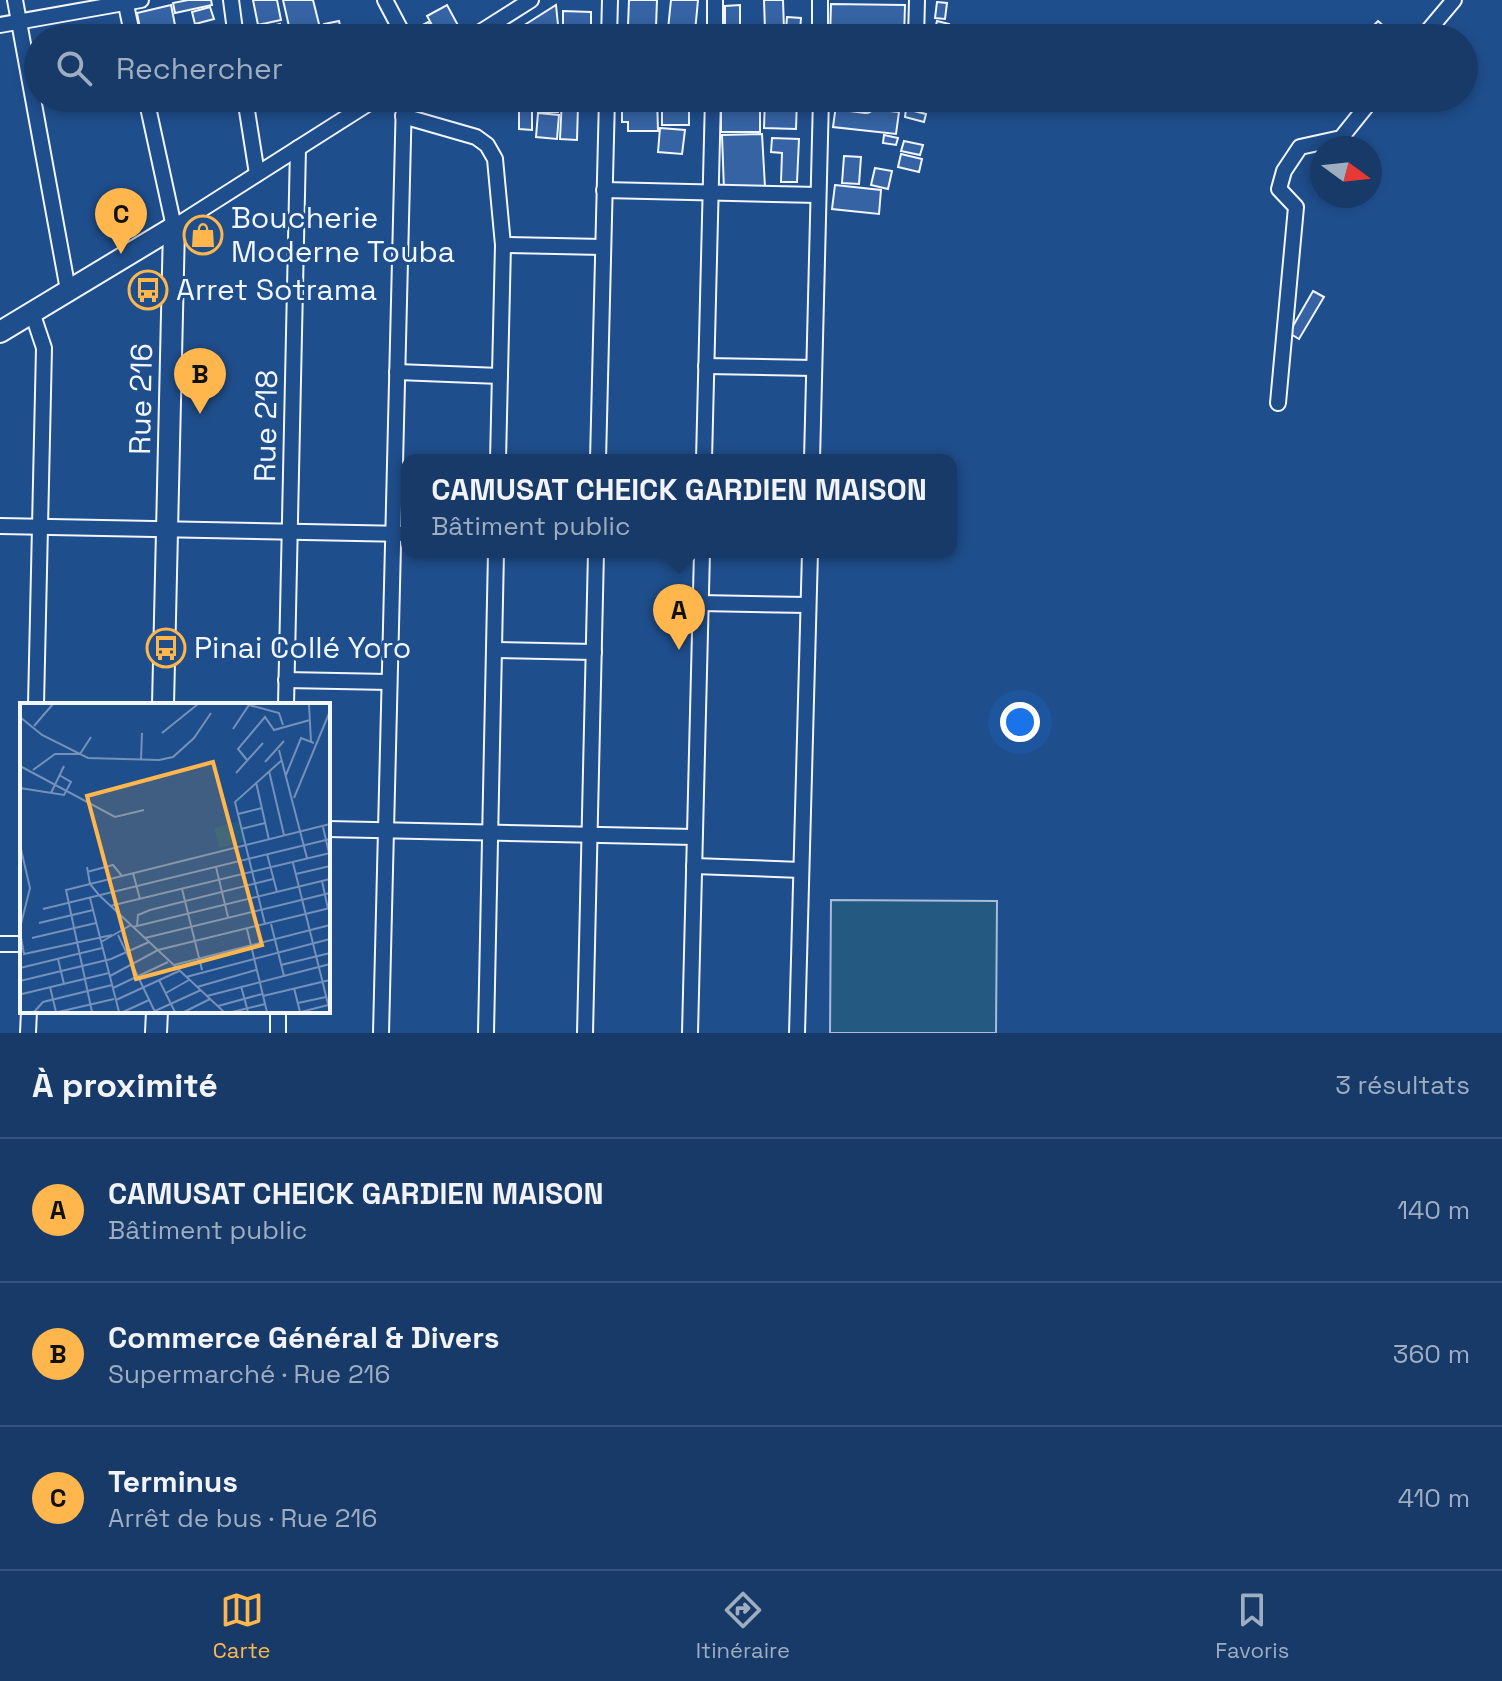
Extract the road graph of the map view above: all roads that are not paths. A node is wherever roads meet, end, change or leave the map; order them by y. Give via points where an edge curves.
1 (15, 0) edge
2 (141, 0) edge
3 (231, 0) edge
4 (385, 0) edge
5 (531, 0) edge
6 (610, 0) edge
7 (715, 0) edge
8 (820, 0) edge
9 (917, 0) edge
10 (1454, 0) edge
11 (125, 1) edge
12 (19, 22) junction
13 (130, 24) edge
14 (234, 24) edge
15 (398, 24) edge
16 (493, 24) edge
17 (609, 24) edge
18 (715, 24) edge
19 (820, 24) edge
20 (916, 24) edge
21 (1434, 24) edge
22 (0, 25) edge
23 (24, 49) edge
24 (35, 112) edge
25 (149, 112) edge
26 (247, 112) edge
27 (355, 112) edge
28 (403, 112) edge
29 (607, 112) edge
30 (713, 112) edge
31 (821, 112) edge
32 (1362, 112) edge
33 (403, 116) junction
34 (298, 148) junction
35 (257, 174) junction
36 (604, 190) junction
37 (711, 192) junction
38 (818, 195) junction
39 (174, 227) junction
40 (503, 245) junction
41 (603, 247) junction
42 (68, 290) junction
43 (32, 312) junction
44 (0, 332) edge
45 (706, 366) junction
46 (814, 368) junction
47 (397, 372) junction
48 (500, 376) junction
49 (1278, 403) dead end
50 (498, 454) edge
51 (598, 454) edge
52 (704, 454) edge
53 (812, 454) edge
54 (0, 526) edge
55 (40, 526) junction
56 (168, 529) junction
57 (289, 531) junction
58 (400, 534) edge
59 (496, 558) edge
60 (596, 558) edge
61 (702, 558) edge
62 (810, 558) edge
63 (700, 603) junction
64 (808, 605) junction
65 (494, 650) junction
66 (594, 652) junction
67 (286, 680) junction
68 (389, 682) junction
69 (36, 703) edge
70 (163, 703) edge
71 (286, 703) edge
72 (330, 829) edge
73 (386, 830) junction
74 (490, 832) junction
75 (590, 834) junction
76 (694, 837) junction
77 (694, 866) junction
78 (801, 870) junction
79 (29, 1013) edge
80 (157, 1013) edge
81 (28, 1033) edge
82 (156, 1033) edge
83 (381, 1033) edge
84 (486, 1033) edge
85 (585, 1033) edge
86 (690, 1033) edge
87 (797, 1033) edge

1 - 12 street
2 - 11 street
3 - 14 street
4 - 15 street
5 - 16 street
6 - 17 street
7 - 18 street
8 - 19 street
9 - 20 street
10 - 21 street
11 - 12 street
11 - 13 street
12 - 22 street
12 - 23 street
24 - 42 street
25 - 39 street, Rue 216
26 - 35 street
27 - 34 street
28 - 33 street
29 - 36 street
30 - 37 street
31 - 38 street
32 - 49 street via 1341,138 1300,147 1284,171 1279,189 1296,207
33 - 40 street via 487,145 495,159
33 - 47 street
34 - 35 street
34 - 57 street, Rue 218
35 - 39 street
36 - 37 street
36 - 41 street
37 - 38 street
37 - 45 street
38 - 46 street
39 - 42 street
39 - 56 street, Rue 216
40 - 41 street
40 - 48 street
41 - 51 street
42 - 43 street
43 - 44 street
43 - 55 street via 44,348
45 - 46 street
45 - 52 street
46 - 53 street
47 - 48 street
47 - 58 street
48 - 50 street
54 - 55 street
55 - 56 street
55 - 69 street
56 - 57 street
56 - 70 street, Rue 216
57 - 58 street
57 - 67 street, Rue 218
58 - 68 street
59 - 65 street
60 - 66 street
61 - 63 street
62 - 64 street
63 - 64 street
63 - 76 street
64 - 78 street
65 - 66 street
65 - 74 street
66 - 75 street
67 - 68 street
67 - 71 street, Rue 218
68 - 73 street
72 - 73 street
73 - 74 street
73 - 83 street
74 - 75 street
74 - 84 street
75 - 76 street
75 - 85 street
76 - 77 street
77 - 78 street
77 - 86 street
78 - 87 street
79 - 81 street
80 - 82 street

